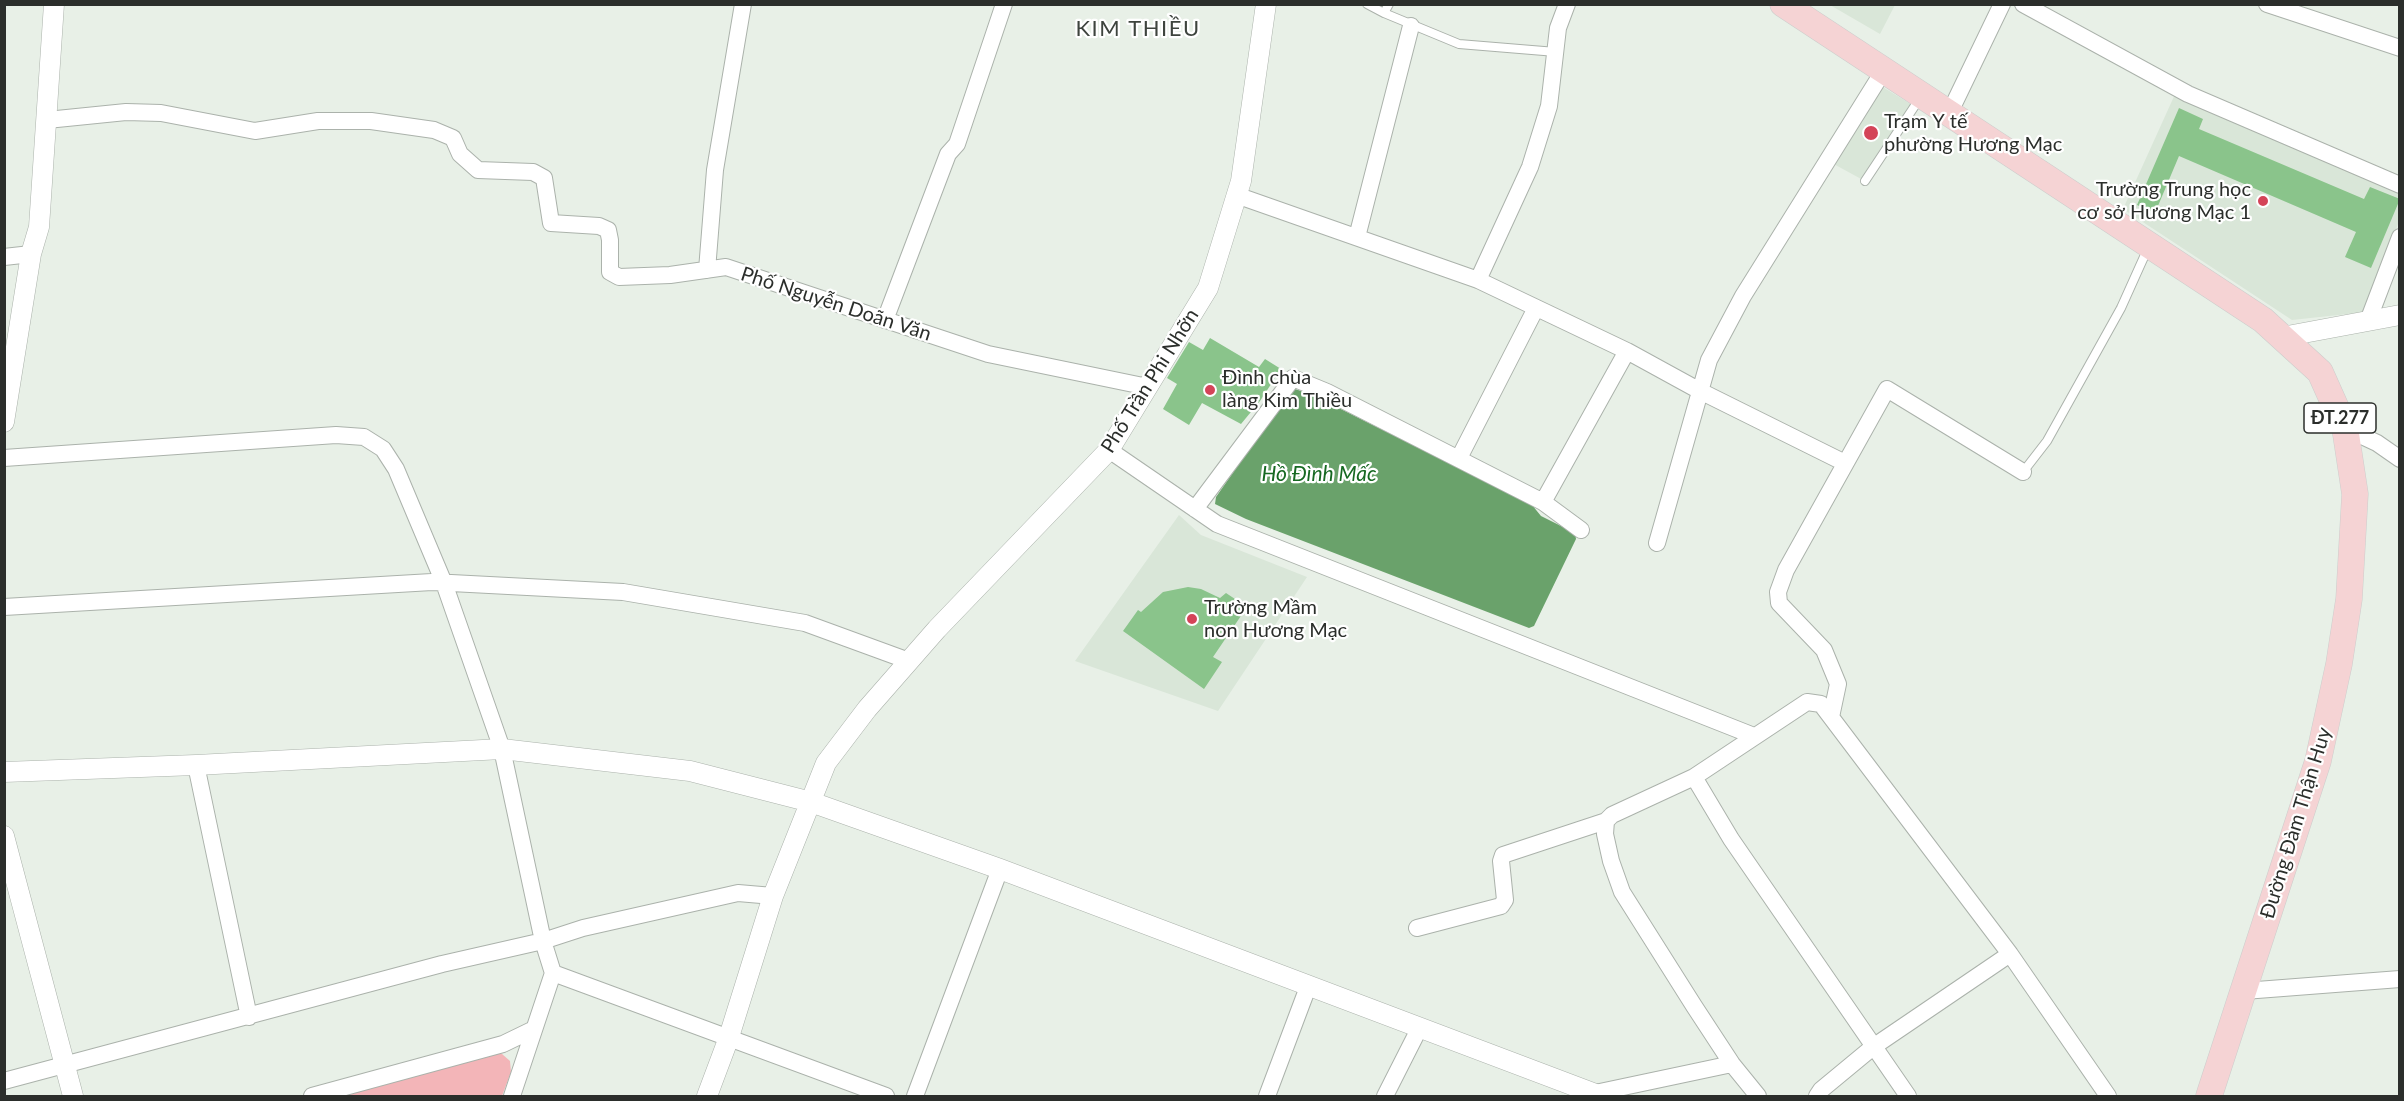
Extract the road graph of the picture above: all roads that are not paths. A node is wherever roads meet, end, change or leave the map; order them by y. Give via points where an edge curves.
1 (54, 4) edge
2 (743, 4) edge
3 (1004, 4) edge
4 (1266, 4) edge
5 (1367, 4) edge
6 (1389, 4) edge
7 (1567, 4) edge
8 (1784, 4) edge
9 (2002, 4) edge
10 (2023, 4) edge
11 (2267, 4) edge
12 (1384, 13) junction
13 (1411, 26) junction
14 (2400, 48) edge
15 (1556, 52) junction
16 (1884, 70) junction
17 (1922, 96) junction
18 (1949, 114) junction
19 (47, 120) junction
20 (1865, 181) dead end
21 (2400, 185) edge
22 (1236, 195) junction
23 (1357, 237) junction
24 (2400, 237) edge
25 (2149, 245) junction
26 (31, 254) junction
27 (4, 257) edge
28 (707, 270) junction
29 (1478, 280) junction
30 (1536, 308) junction
31 (2400, 315) edge
32 (885, 320) junction
33 (2368, 321) junction
34 (2282, 337) junction
35 (1627, 351) junction
36 (1149, 387) junction
37 (1700, 391) junction
38 (4, 422) edge
39 (2345, 428) junction
40 (1109, 450) junction
41 (4, 458) edge
42 (1459, 458) junction
43 (2400, 459) edge
44 (1845, 462) junction
45 (2024, 472) joint
46 (1543, 502) junction
47 (1195, 509) junction
48 (1581, 530) dead end
49 (1658, 543) dead end
50 (444, 583) junction
51 (4, 607) edge
52 (909, 661) junction
53 (1831, 717) junction
54 (1754, 736) junction
55 (502, 749) junction
56 (196, 765) junction
57 (4, 772) edge
58 (1694, 777) junction
59 (811, 802) junction
60 (1606, 821) junction
61 (4, 836) edge
62 (1000, 869) junction
63 (773, 896) junction
64 (1417, 928) dead end
65 (543, 941) junction
66 (2010, 954) junction
67 (552, 973) junction
68 (2400, 979) edge
69 (1308, 987) junction
70 (2244, 991) junction
71 (249, 1017) junction
72 (1420, 1027) junction
73 (534, 1029) junction
74 (728, 1040) junction
75 (1873, 1047) junction
76 (1732, 1064) junction
77 (64, 1065) junction
78 (4, 1081) edge
79 (1598, 1095) edge
80 (73, 1096) edge
81 (312, 1096) edge
82 (512, 1096) edge
83 (707, 1096) edge
84 (886, 1096) edge
85 (915, 1096) edge
86 (1267, 1096) edge
87 (1385, 1096) edge
88 (1758, 1096) edge
89 (1817, 1096) edge
90 (1908, 1096) edge
91 (2108, 1096) edge
92 (2209, 1096) edge

1 - 19 street
2 - 28 street via 715,170
3 - 32 street via 957,144 948,154
4 - 22 street, Phố Trần Phi Nhỡn
5 - 12 lane
6 - 12 lane
7 - 15 street via 1558,28
8 - 16 main road, Đường Đàm Thận Huy / ĐT.277
9 - 18 street
10 - 21 street via 2188,94
11 - 14 street
12 - 13 lane
13 - 15 lane via 1459,44
13 - 23 street
15 - 29 street via 1549,106 1530,167
16 - 17 main road, Đường Đàm Thận Huy / ĐT.277
16 - 37 street via 1743,296 1709,360
17 - 18 main road, Đường Đàm Thận Huy / ĐT.277
17 - 20 lane
18 - 25 main road, Đường Đàm Thận Huy / ĐT.277
19 - 26 street via 39,226
19 - 28 street, Phố Nguyễn Doãn Văn via 126,112 161,113 255,131 318,121 371,122 434,130 453,138 460,154 478,170 533,172 544,178 551,223 608,230 610,272 619,277
22 - 23 street
22 - 36 street, Phố Trần Phi Nhỡn via 1208,288
23 - 29 street
24 - 33 street
25 - 34 main road, Đường Đàm Thận Huy / ĐT.277 via 2263,320
25 - 45 lane via 2121,308 2048,441
26 - 27 street
26 - 38 street
28 - 32 street, Phố Nguyễn Doãn Văn via 726,267
29 - 30 street
30 - 35 street
30 - 42 street
31 - 33 street
32 - 36 street, Phố Nguyễn Doãn Văn via 988,354
33 - 34 street
34 - 39 main road, Đường Đàm Thận Huy / ĐT.277 via 2320,372
35 - 37 street
35 - 46 street
36 - 40 street, Phố Trần Phi Nhỡn
37 - 44 street
37 - 49 street
39 - 43 street
39 - 70 main road, Đường Đàm Thận Huy / ĐT.277 via 2355,494 2349,599 2339,664 2318,761
40 - 47 street
40 - 52 street, Phố Trần Phi Nhỡn
41 - 50 street via 336,435 364,437 383,449 396,469
42 - 46 street
42 - 47 street via 1293,378
44 - 45 street via 1887,388
44 - 53 street via 1778,592 1779,603 1824,650 1838,684
46 - 48 street
47 - 54 street via 1217,524
50 - 51 street
50 - 52 street via 623,592 805,623
50 - 55 street
52 - 59 street, Phố Trần Phi Nhỡn via 826,763
53 - 54 street via 1821,704 1807,702
53 - 66 street
54 - 58 street
55 - 56 street
55 - 59 street via 690,771
55 - 65 street
56 - 57 street
56 - 71 street
58 - 60 street
58 - 75 street via 1731,839
59 - 62 street
59 - 63 street, Phố Trần Phi Nhỡn
60 - 64 street via 1503,855 1505,900 1501,906
60 - 76 street via 1609,852 1622,892
61 - 77 street
62 - 69 street
62 - 85 street
63 - 65 street via 738,893 583,928
63 - 74 street, Phố Trần Phi Nhỡn
65 - 67 street
65 - 71 street via 442,964
66 - 75 street
66 - 91 street
67 - 73 street
67 - 74 street
68 - 70 street
69 - 72 street
69 - 86 street
70 - 92 main road, Đường Đàm Thận Huy / ĐT.277
71 - 77 street
72 - 79 street
72 - 87 street
73 - 81 street via 503,1044
73 - 82 street
74 - 83 street, Phố Trần Phi Nhỡn
74 - 84 street
75 - 89 street
75 - 90 street
76 - 79 street
76 - 88 street
77 - 78 street
77 - 80 street

